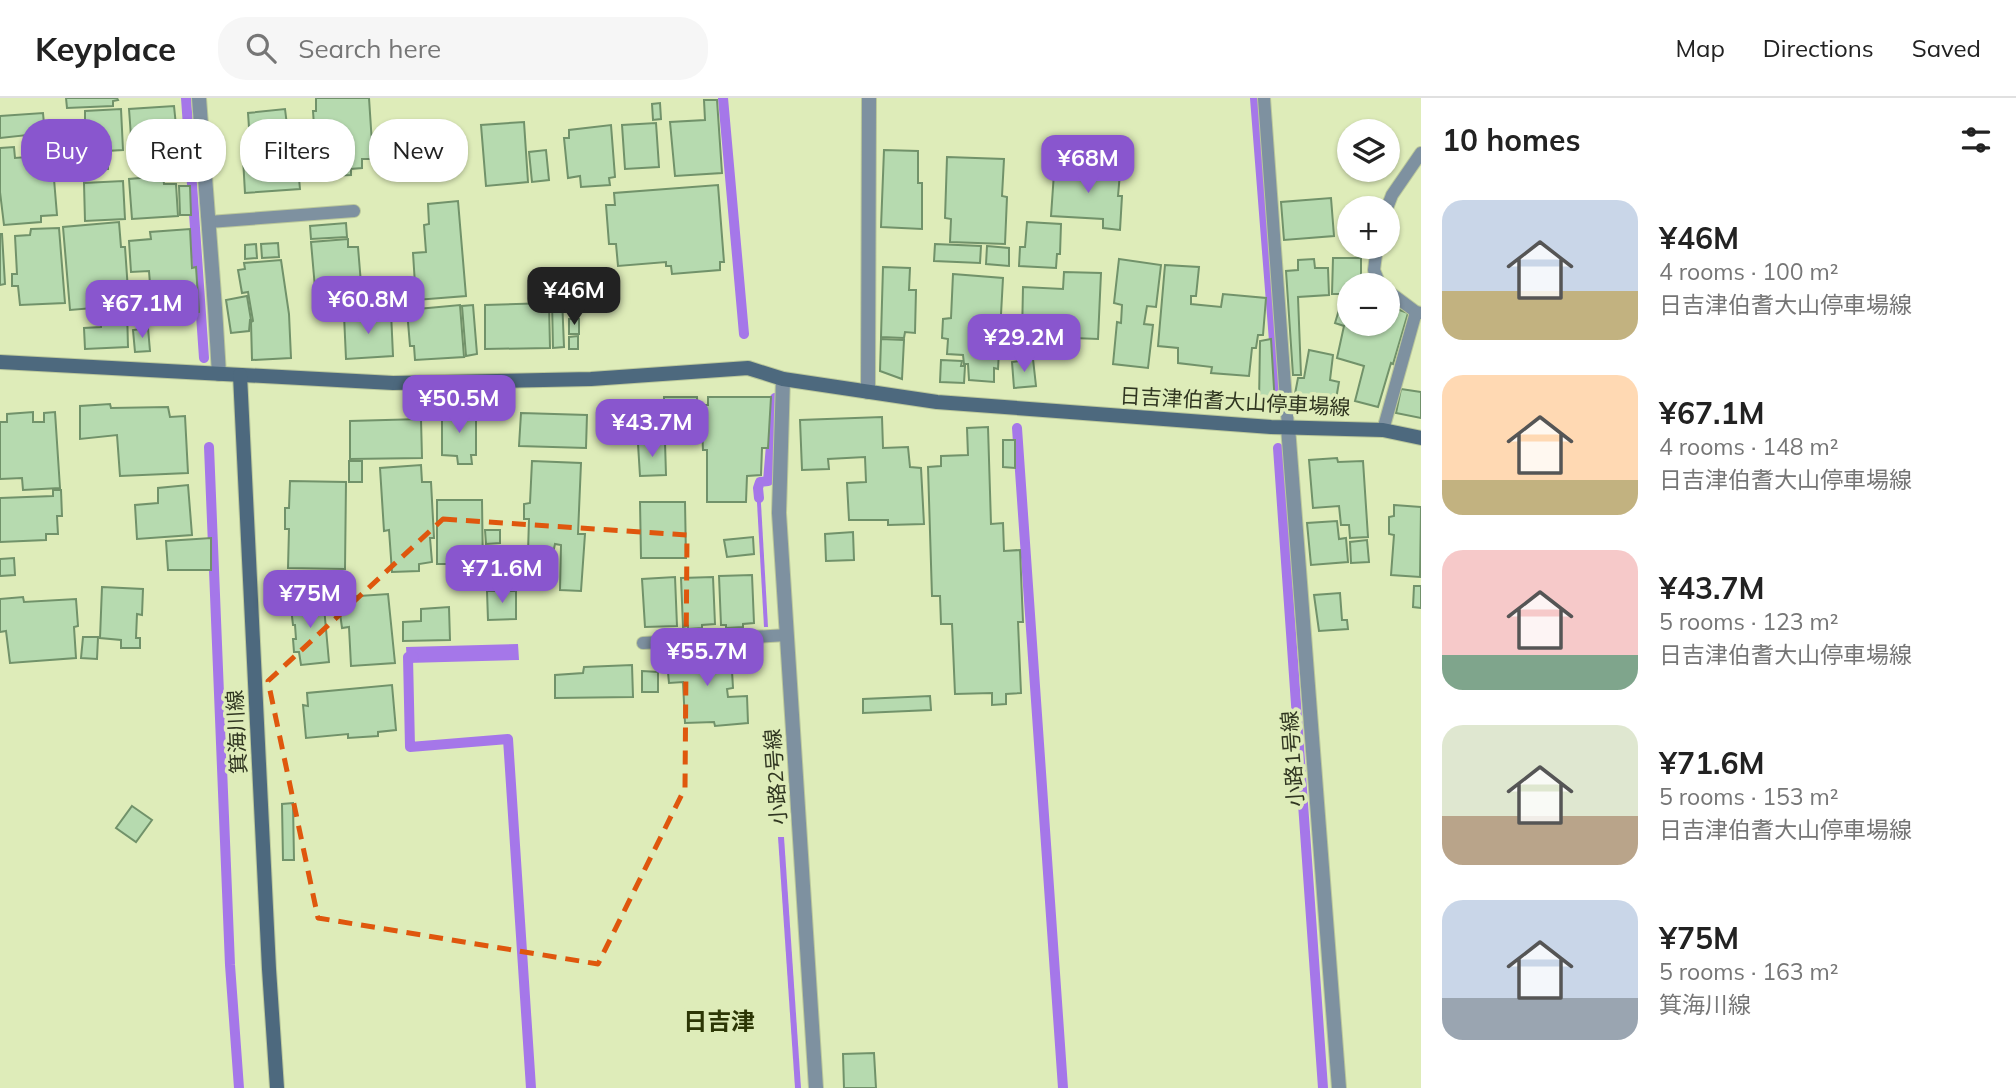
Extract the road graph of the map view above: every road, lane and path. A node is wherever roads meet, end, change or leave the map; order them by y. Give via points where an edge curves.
1 (199, 98) edge
2 (869, 98) edge
3 (1264, 98) edge
4 (1421, 153) edge
5 (1392, 196) edge
6 (354, 211) dead end
7 (209, 222) junction
8 (1400, 299) edge
9 (1418, 312) edge
10 (0, 362) edge
11 (219, 373) junction
12 (240, 375) junction
13 (783, 379) junction
14 (868, 392) junction
15 (1288, 427) junction
16 (1382, 430) junction
17 (1421, 438) edge
18 (787, 635) junction
19 (643, 643) dead end
20 (277, 1088) edge
21 (816, 1088) edge
22 (1339, 1088) edge

1 - 7 street
2 - 14 street
3 - 15 lane
4 - 5 lane
6 - 7 lane
7 - 11 street
8 - 9 lane
9 - 16 lane
10 - 11 main road, 日吉津伯耆大山停車場線
11 - 12 main road, 日吉津伯耆大山停車場線
12 - 13 main road, 日吉津伯耆大山停車場線 via 393,383 591,379 748,368
12 - 20 main road, 箕海川線
13 - 14 main road, 日吉津伯耆大山停車場線
13 - 18 street, 小路2号線 via 779,513
14 - 15 main road, 日吉津伯耆大山停車場線 via 937,402
15 - 16 main road, 日吉津伯耆大山停車場線
15 - 22 street, 小路1号線
16 - 17 main road, 日吉津伯耆大山停車場線
18 - 19 lane
18 - 21 street, 小路2号線

